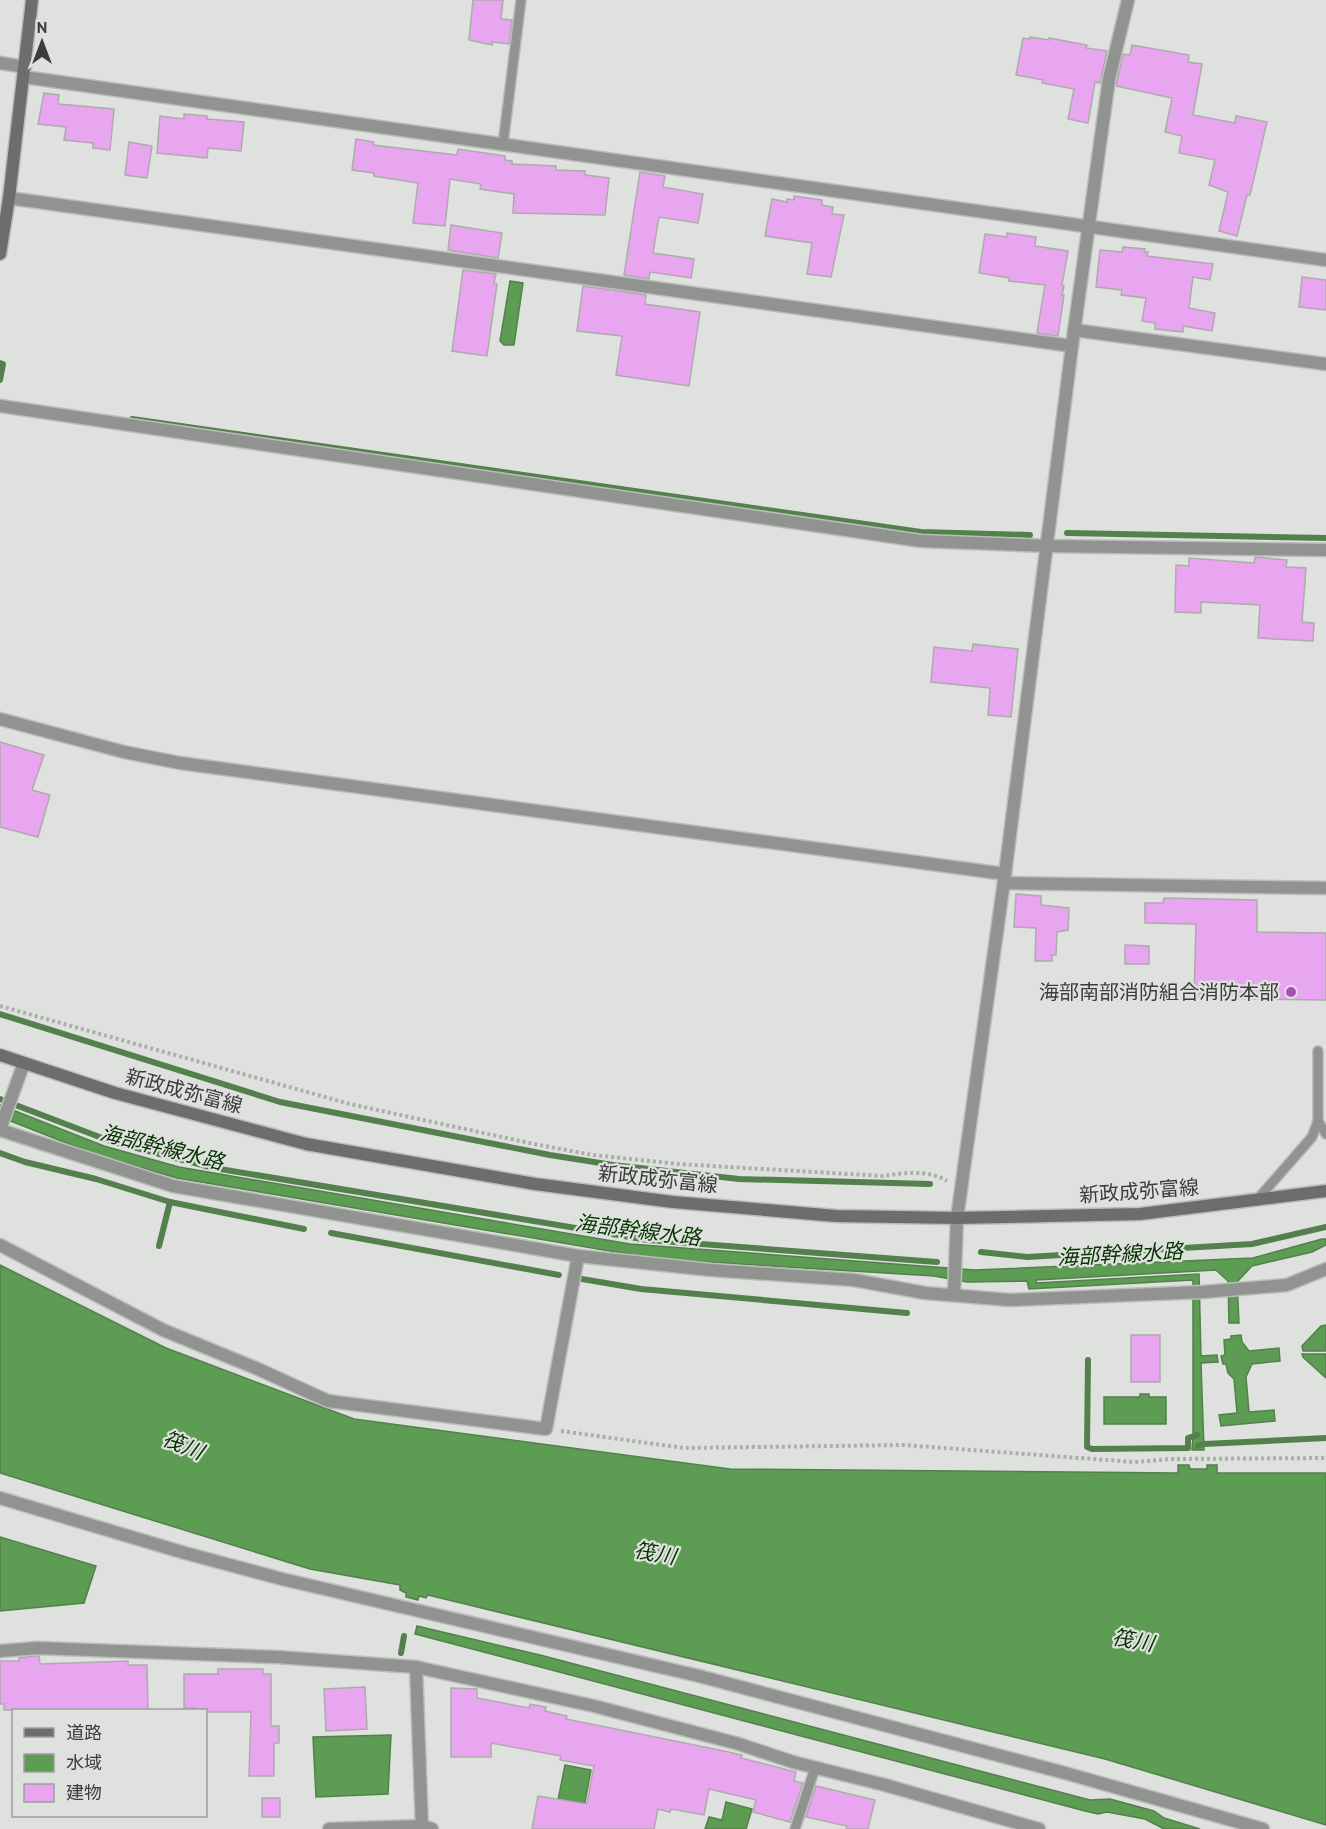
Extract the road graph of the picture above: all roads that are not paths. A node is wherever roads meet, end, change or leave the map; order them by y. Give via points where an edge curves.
1 (32, 0) edge
2 (521, 0) edge
3 (1128, 0) edge
4 (0, 63) edge
5 (25, 72) junction
6 (503, 144) junction
7 (9, 198) junction
8 (1090, 226) junction
9 (0, 254) edge
10 (1326, 260) edge
11 (1074, 330) junction
12 (1072, 346) junction
13 (1326, 364) edge
14 (0, 406) edge
15 (1047, 546) junction
16 (1326, 550) edge
17 (0, 719) edge
18 (1005, 878) junction
19 (1326, 888) edge
20 (1318, 1052) dead end
21 (0, 1055) edge
22 (24, 1064) junction
23 (1318, 1120) junction
24 (1, 1127) edge
25 (1326, 1134) edge
26 (1326, 1191) edge
27 (1256, 1201) junction
28 (957, 1218) junction
29 (0, 1245) edge
30 (578, 1256) junction
31 (1326, 1269) edge
32 (954, 1290) junction
33 (0, 1498) edge
34 (0, 1651) edge
35 (416, 1667) junction
36 (815, 1768) junction
37 (426, 1828) edge
38 (329, 1829) edge
39 (795, 1829) edge
40 (1039, 1829) edge
41 (1263, 1829) edge

1 - 5 main road
2 - 6 lane
3 - 8 street via 1109,79
4 - 5 street
5 - 6 street
5 - 7 main road
6 - 8 street
7 - 9 main road
7 - 12 street
8 - 10 street
8 - 11 street
11 - 12 street
11 - 13 street
12 - 15 street
14 - 15 street via 921,541
15 - 16 street
15 - 18 street
17 - 18 street via 180,763
18 - 19 street
18 - 28 street
20 - 23 lane
21 - 22 main road, 新政成弥富線
22 - 24 street
22 - 28 main road, 新政成弥富線 via 115,1093 306,1144 535,1184 673,1202 836,1216
23 - 25 lane
23 - 27 lane via 1312,1137
24 - 30 street via 173,1186
26 - 27 main road, 新政成弥富線
27 - 28 main road, 新政成弥富線 via 1140,1214
28 - 32 street
29 - 30 street via 163,1330 328,1401 546,1429
30 - 32 street via 854,1280 925,1293
31 - 32 street via 1287,1285 1197,1292 1010,1300
33 - 41 street via 282,1579 699,1676
34 - 35 street via 37,1648 277,1657
35 - 36 street via 594,1706
35 - 37 street
36 - 39 lane
36 - 40 street
37 - 38 street

